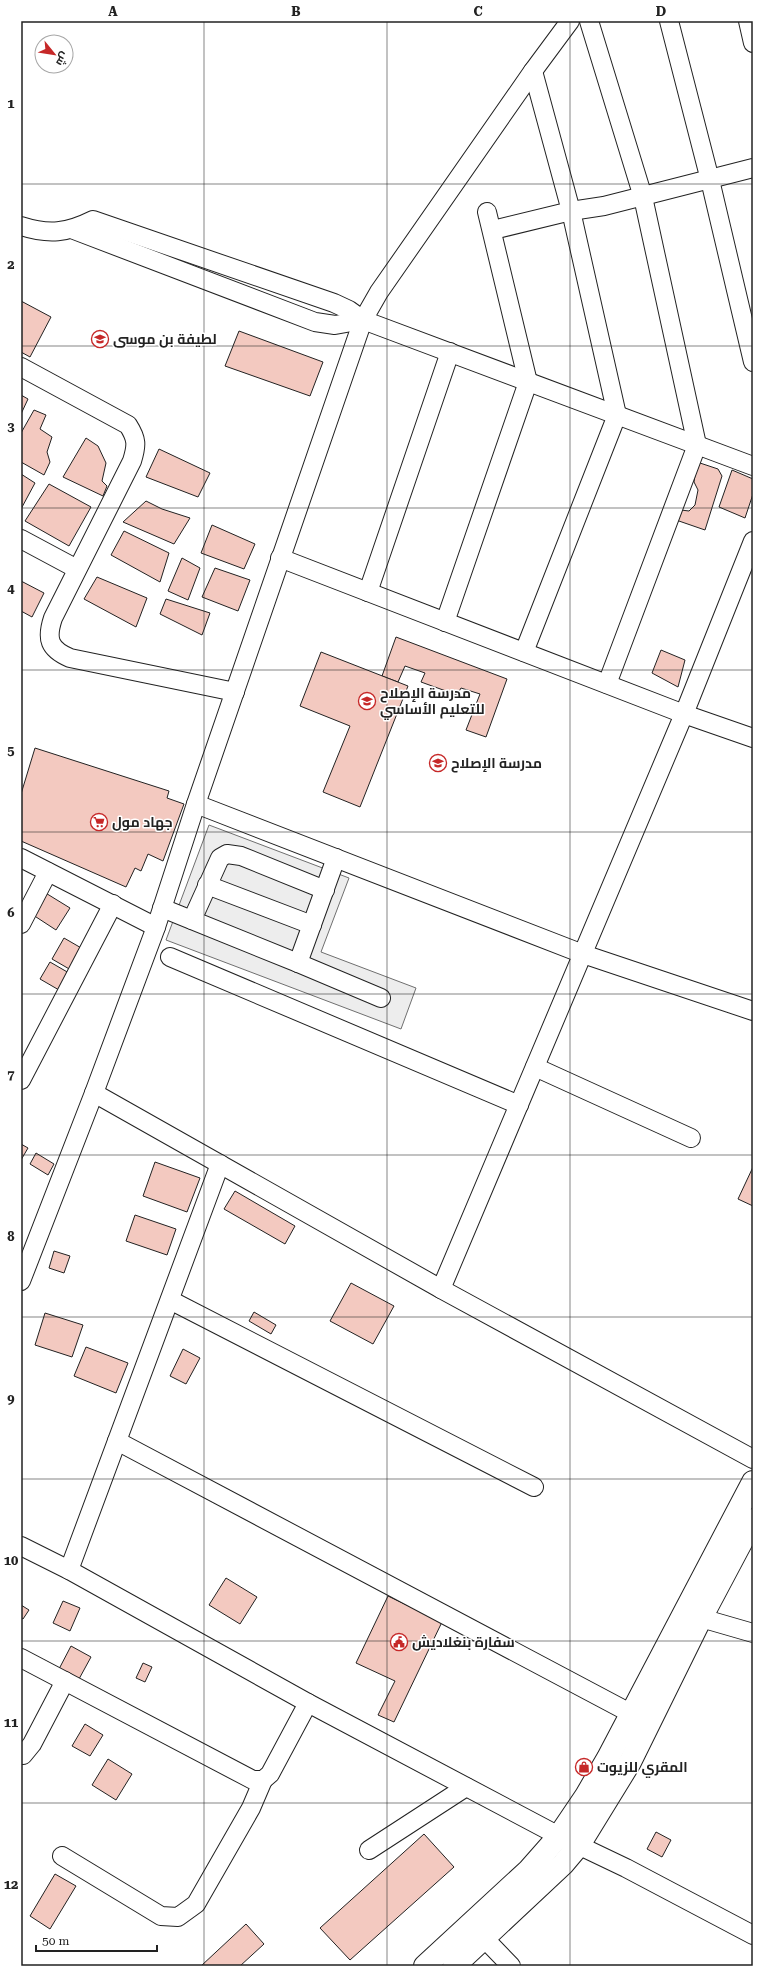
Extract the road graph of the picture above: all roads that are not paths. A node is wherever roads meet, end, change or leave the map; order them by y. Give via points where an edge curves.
1 (570, 21) edge
2 (589, 21) edge
3 (669, 21) edge
4 (748, 21) edge
5 (753, 43) edge
6 (533, 71) junction
7 (753, 168) edge
8 (710, 180) junction
9 (643, 197) junction
10 (571, 211) junction
11 (487, 212) dead end
12 (21, 226) edge
13 (74, 230) junction
14 (492, 230) junction
15 (363, 320) junction
16 (450, 352) junction
17 (753, 362) edge
18 (21, 367) edge
19 (528, 382) junction
20 (617, 415) junction
21 (697, 445) junction
22 (753, 466) edge
23 (21, 539) edge
24 (753, 541) edge
25 (280, 558) junction
26 (77, 569) junction
27 (368, 592) junction
28 (445, 622) junction
29 (524, 652) junction
30 (607, 684) junction
31 (235, 692) junction
32 (684, 714) junction
33 (753, 738) edge
34 (196, 804) junction
35 (21, 858) edge
36 (336, 858) junction
37 (48, 872) junction
38 (207, 885) junction
39 (325, 890) junction
40 (113, 904) junction
41 (162, 908) junction
42 (192, 920) junction
43 (21, 924) edge
44 (312, 925) junction
45 (156, 927) junction
46 (583, 954) junction
47 (170, 957) dead end
48 (298, 963) junction
49 (380, 998) dead end
50 (753, 1011) edge
51 (535, 1067) junction
52 (21, 1080) edge
53 (94, 1092) junction
54 (519, 1105) junction
55 (691, 1138) dead end
56 (220, 1164) junction
57 (28, 1241) edge
58 (21, 1281) edge
59 (441, 1289) junction
60 (170, 1300) junction
61 (117, 1441) junction
62 (753, 1459) edge
63 (753, 1482) edge
64 (534, 1487) dead end
65 (753, 1520) edge
66 (21, 1546) edge
67 (69, 1570) junction
68 (701, 1618) junction
69 (753, 1633) edge
70 (21, 1658) edge
71 (65, 1681) junction
72 (308, 1703) junction
73 (632, 1714) junction
74 (21, 1755) edge
75 (263, 1780) junction
76 (466, 1787) junction
77 (559, 1836) junction
78 (579, 1846) junction
79 (369, 1850) dead end
80 (62, 1856) dead end
81 (753, 1935) edge
82 (484, 1938) junction
83 (425, 1966) edge
84 (454, 1966) edge
85 (511, 1966) edge

1 - 6 street
2 - 9 street
3 - 8 street
4 - 5 street
6 - 10 street
6 - 15 street via 379,292
7 - 8 street
8 - 9 street
8 - 17 street
9 - 10 street
9 - 21 street
10 - 14 street
10 - 20 street
11 - 14 street
12 - 13 street via 32,230 58,232
13 - 15 street via 315,322 340,325
13 - 15 street via 93,220 334,303
14 - 19 street
15 - 16 street
15 - 25 street
16 - 19 street
16 - 27 street
18 - 26 street via 128,425 135,435 136,448 132,461
19 - 20 street
19 - 28 street
20 - 21 street
20 - 29 street
21 - 22 street
21 - 30 street
23 - 26 street
24 - 32 street
25 - 27 street
25 - 31 street
26 - 31 street via 52,618 48,632 50,643 58,653 70,658
27 - 28 street
28 - 29 street
29 - 30 street
30 - 32 street
31 - 34 street
32 - 33 street
32 - 46 street
34 - 36 street
34 - 41 street
35 - 37 street
36 - 39 street
36 - 46 street
37 - 40 street
37 - 43 street
38 - 39 street via 220,858 227,854 241,856
38 - 42 street
38 - 44 street
39 - 44 street
40 - 45 street
40 - 52 street
41 - 42 street
41 - 45 street
42 - 48 street
44 - 48 street
45 - 53 street
46 - 50 street
46 - 51 street
47 - 54 street
48 - 49 street
51 - 54 street
51 - 55 street
53 - 56 street
53 - 57 street
54 - 59 street
56 - 59 street
56 - 60 street
57 - 58 street
59 - 62 street
60 - 61 street
60 - 64 street
61 - 67 street
61 - 73 street
63 - 73 main road
65 - 68 main road
66 - 67 street
67 - 72 street
68 - 69 street
68 - 78 main road via 630,1762
70 - 71 street
71 - 74 street via 32,1744
71 - 75 street via 244,1776 252,1780
72 - 75 street via 270,1774
72 - 76 street
73 - 77 main road via 586,1796
75 - 80 street via 251,1808 196,1904 178,1917 161,1916
76 - 77 street
76 - 79 street
77 - 78 street
77 - 83 main road via 529,1870
78 - 81 street
78 - 82 main road
82 - 84 main road
82 - 85 street

